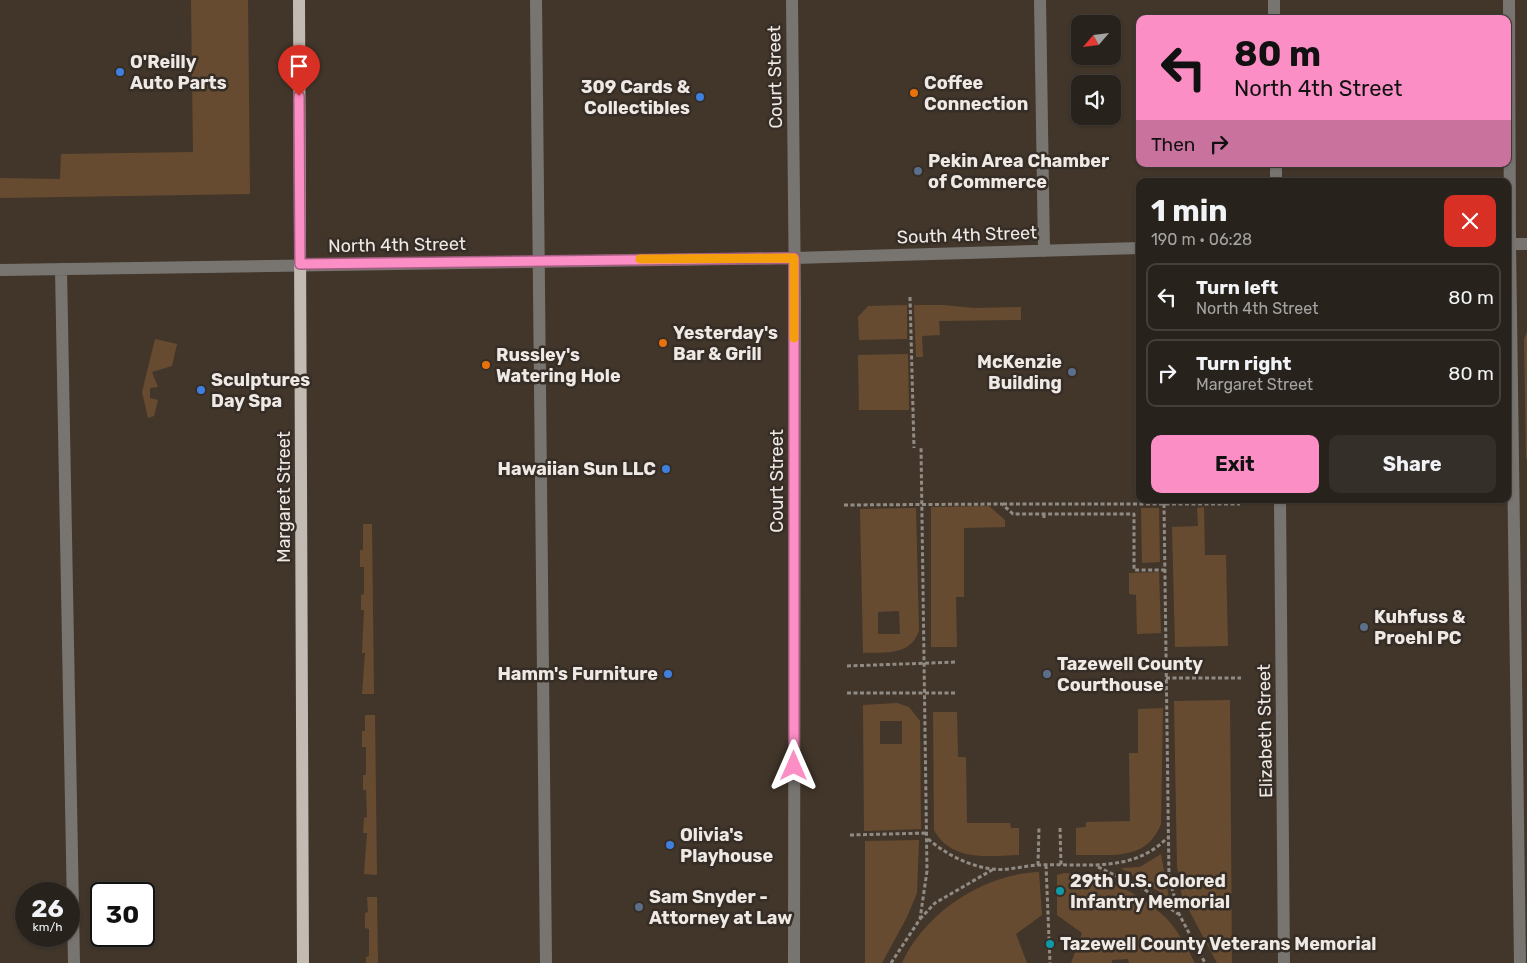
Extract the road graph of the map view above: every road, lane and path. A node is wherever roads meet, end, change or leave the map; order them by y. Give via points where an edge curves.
1 (299, 0) edge
2 (536, 0) edge
3 (792, 0) edge
4 (1040, 0) edge
5 (1274, 0) edge
6 (1509, 0) edge
7 (1274, 15) edge
8 (1509, 15) edge
9 (1511, 244) edge
10 (1527, 244) edge
11 (1136, 248) edge
12 (1044, 251) junction
13 (794, 258) junction
14 (539, 260) junction
15 (300, 264) junction
16 (61, 268) junction
17 (0, 270) edge
18 (910, 297) dead end
19 (1511, 375) edge
20 (914, 448) dead end
21 (921, 448) dead end
22 (1280, 503) edge
23 (1002, 504) junction
24 (1164, 504) junction
25 (1240, 504) dead end
26 (844, 505) dead end
27 (921, 505) junction
28 (1044, 514) junction
29 (1044, 520) dead end
30 (1165, 570) junction
31 (957, 662) dead end
32 (924, 663) junction
33 (847, 666) dead end
34 (1166, 666) junction
35 (1137, 667) dead end
36 (1166, 678) junction
37 (1241, 678) dead end
38 (1166, 689) junction
39 (1138, 690) dead end
40 (847, 693) dead end
41 (957, 693) dead end
42 (925, 694) junction
43 (1039, 828) dead end
44 (1060, 828) dead end
45 (928, 833) junction
46 (850, 835) dead end
47 (927, 838) junction
48 (1168, 838) junction
49 (1038, 865) junction
50 (1046, 865) junction
51 (1061, 865) junction
52 (1096, 866) junction
53 (993, 869) junction
54 (1179, 914) junction
55 (920, 919) junction
56 (74, 963) edge
57 (303, 963) edge
58 (546, 963) edge
59 (794, 963) edge
60 (891, 963) edge
61 (1050, 963) edge
62 (1206, 963) edge
63 (1284, 963) edge
64 (1520, 963) edge

1 - 15 main road, Margaret Street
2 - 14 street
3 - 13 street, Court Street
4 - 12 street
5 - 7 street
6 - 8 street
9 - 10 street
11 - 12 street, South 4th Street
12 - 13 street, South 4th Street
13 - 14 street, North 4th Street
13 - 59 street, Court Street
14 - 15 street, North 4th Street
14 - 58 street
15 - 16 street, North 4th Street
15 - 57 main road, Margaret Street
16 - 17 street, North 4th Street
16 - 56 street
18 - 20 path
19 - 64 street
21 - 27 path
22 - 63 street, Elizabeth Street
23 - 24 path
23 - 27 path
23 - 28 path via 1013,514
24 - 25 path
24 - 30 path
26 - 27 path
27 - 32 path
28 - 29 path
28 - 30 path via 1134,514 1134,570
30 - 34 path
31 - 32 path
32 - 33 path
32 - 42 path
34 - 35 path
34 - 36 path
36 - 37 path
36 - 38 path
38 - 39 path
38 - 48 path
40 - 42 path
41 - 42 path
42 - 45 path
43 - 49 path
44 - 51 path
45 - 46 path
45 - 47 path
47 - 53 path via 959,860
47 - 55 path via 927,871
48 - 52 path via 1149,853 1134,859
48 - 54 path via 1169,877
49 - 50 path
49 - 53 path
50 - 51 path
50 - 61 path
51 - 52 path
52 - 54 path via 1144,890
53 - 55 path via 935,903
54 - 62 path
55 - 60 path

